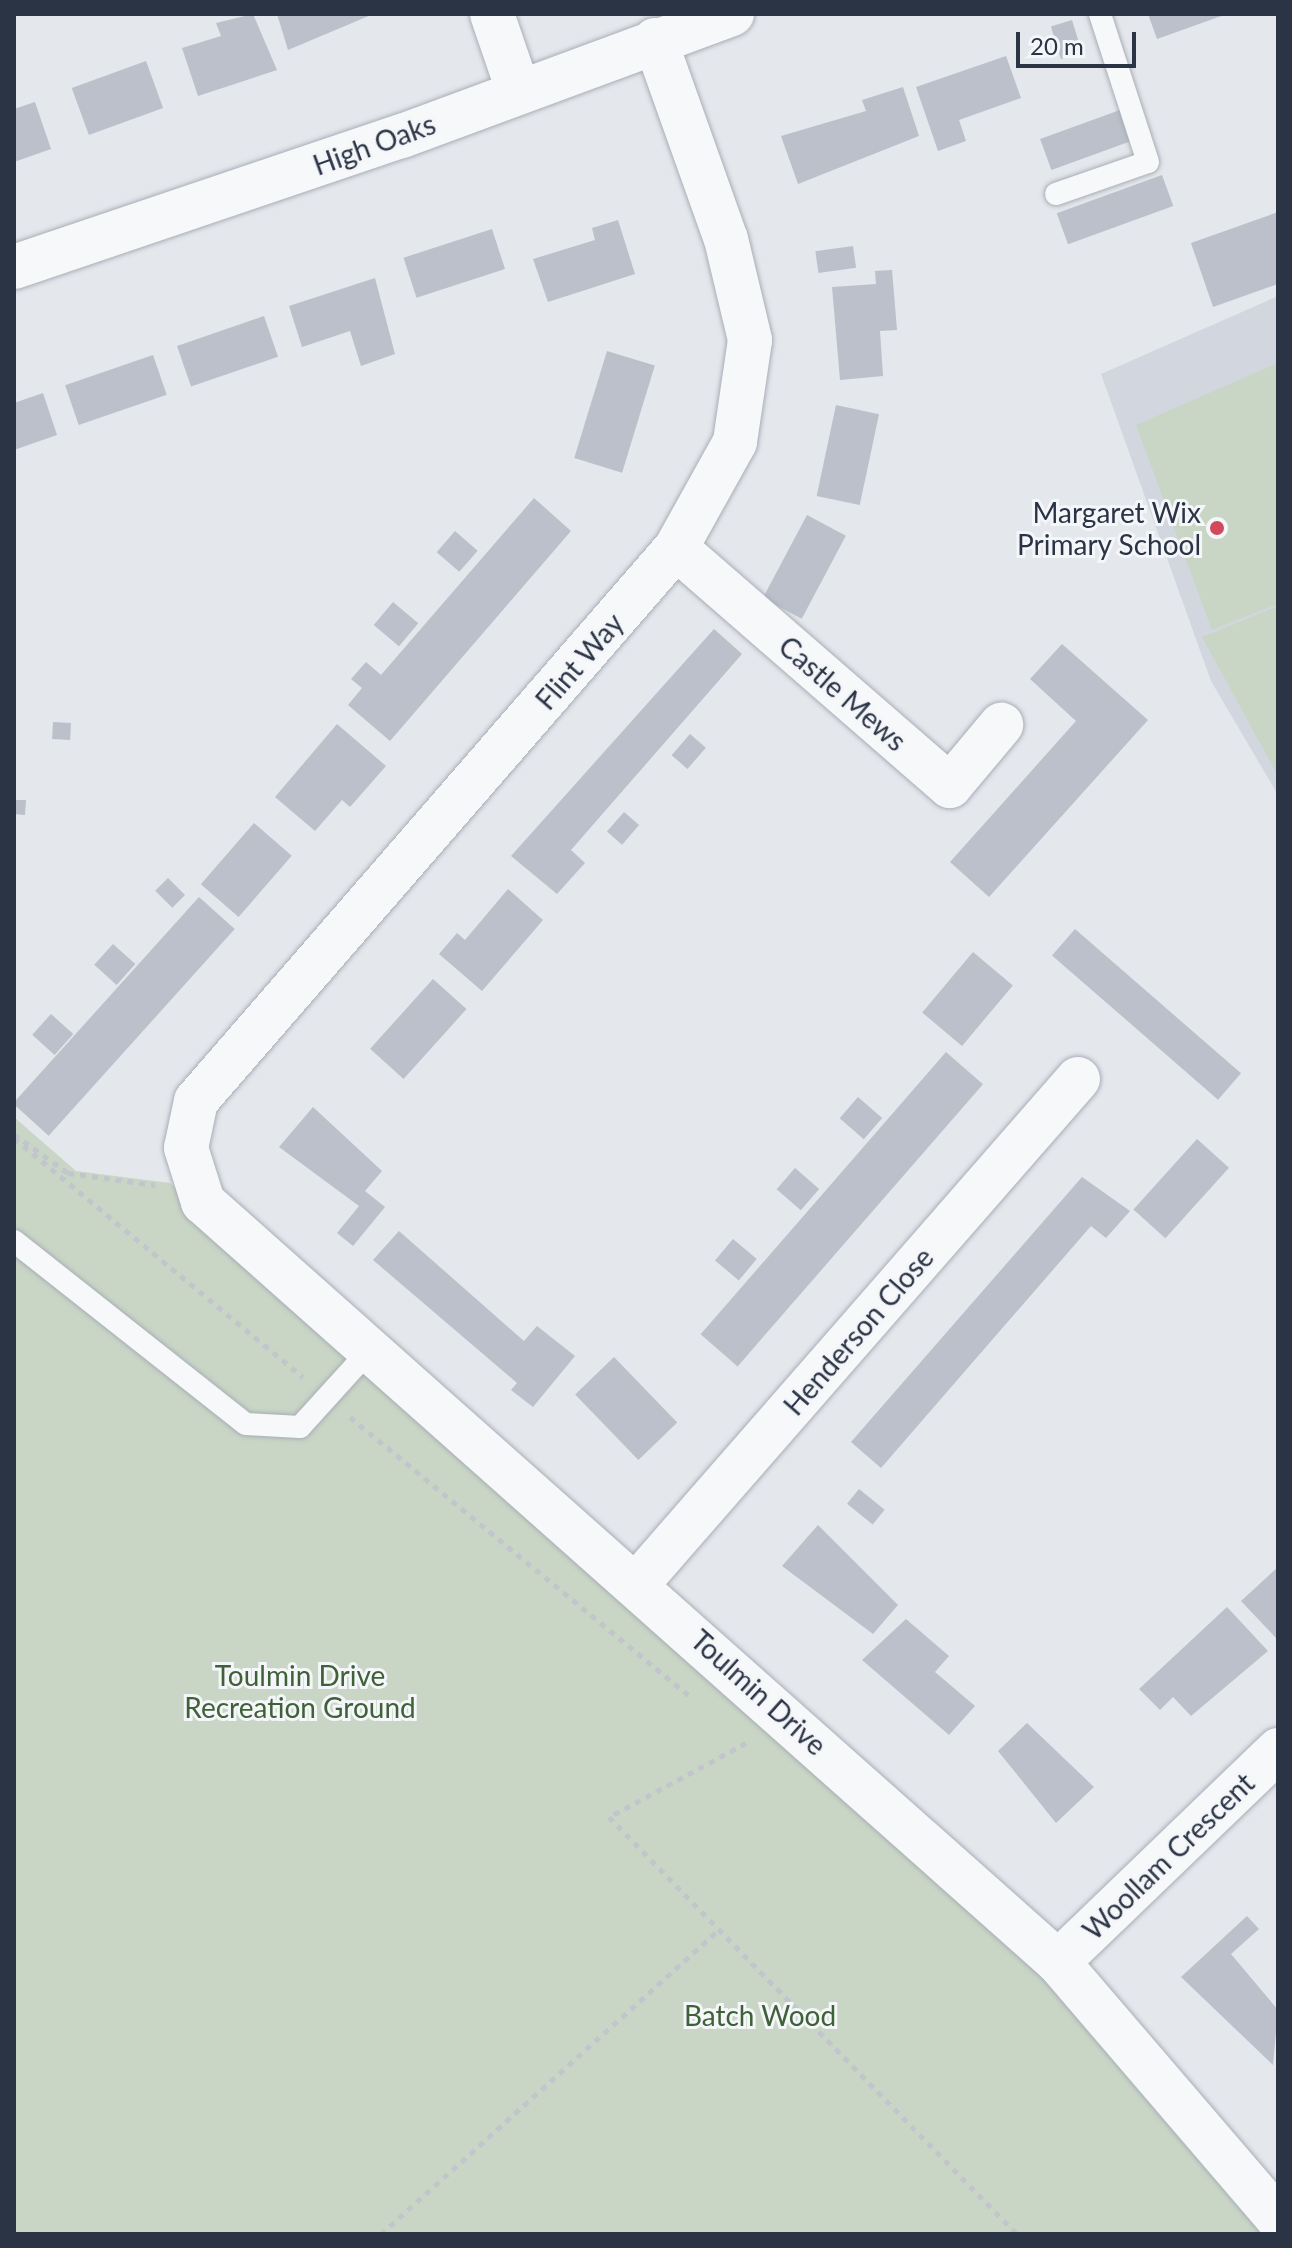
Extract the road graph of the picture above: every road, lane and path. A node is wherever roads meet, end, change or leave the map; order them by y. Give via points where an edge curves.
1 (492, 14) edge
2 (732, 14) edge
3 (1100, 14) edge
4 (655, 40) junction
5 (518, 90) junction
6 (1056, 194) dead end
7 (14, 267) edge
8 (676, 548) junction
9 (1001, 725) dead end
10 (1078, 1079) dead end
11 (14, 1136) edge
12 (201, 1196) junction
13 (14, 1241) edge
14 (368, 1352) junction
15 (325, 1396) junction
16 (638, 1583) junction
17 (698, 1703) dead end
18 (803, 1732) junction
19 (734, 1733) dead end
20 (746, 1743) junction
21 (1278, 1750) edge
22 (719, 1930) junction
23 (1058, 1962) junction
24 (1278, 2219) edge
25 (381, 2234) edge
26 (1017, 2234) edge

1 - 5 street
2 - 4 street, High Oaks
3 - 6 lane via 1148,162
4 - 5 street, High Oaks
4 - 8 street, Flint Way via 726,239 750,340 735,442
5 - 7 street, High Oaks
8 - 9 street, Castle Mews via 950,786
8 - 12 street, Flint Way via 196,1101 186,1148
10 - 16 street, Henderson Close
11 - 12 path via 68,1173
11 - 15 path
12 - 14 street, Toulmin Drive
13 - 15 lane via 246,1424 300,1427
14 - 15 lane
14 - 16 street, Toulmin Drive
15 - 17 path
16 - 18 street, Toulmin Drive
18 - 20 path
18 - 23 street, Toulmin Drive
19 - 20 path
20 - 22 path via 609,1817
21 - 23 street, Woollam Crescent
22 - 25 path
22 - 26 path
23 - 24 street, Toulmin Drive

